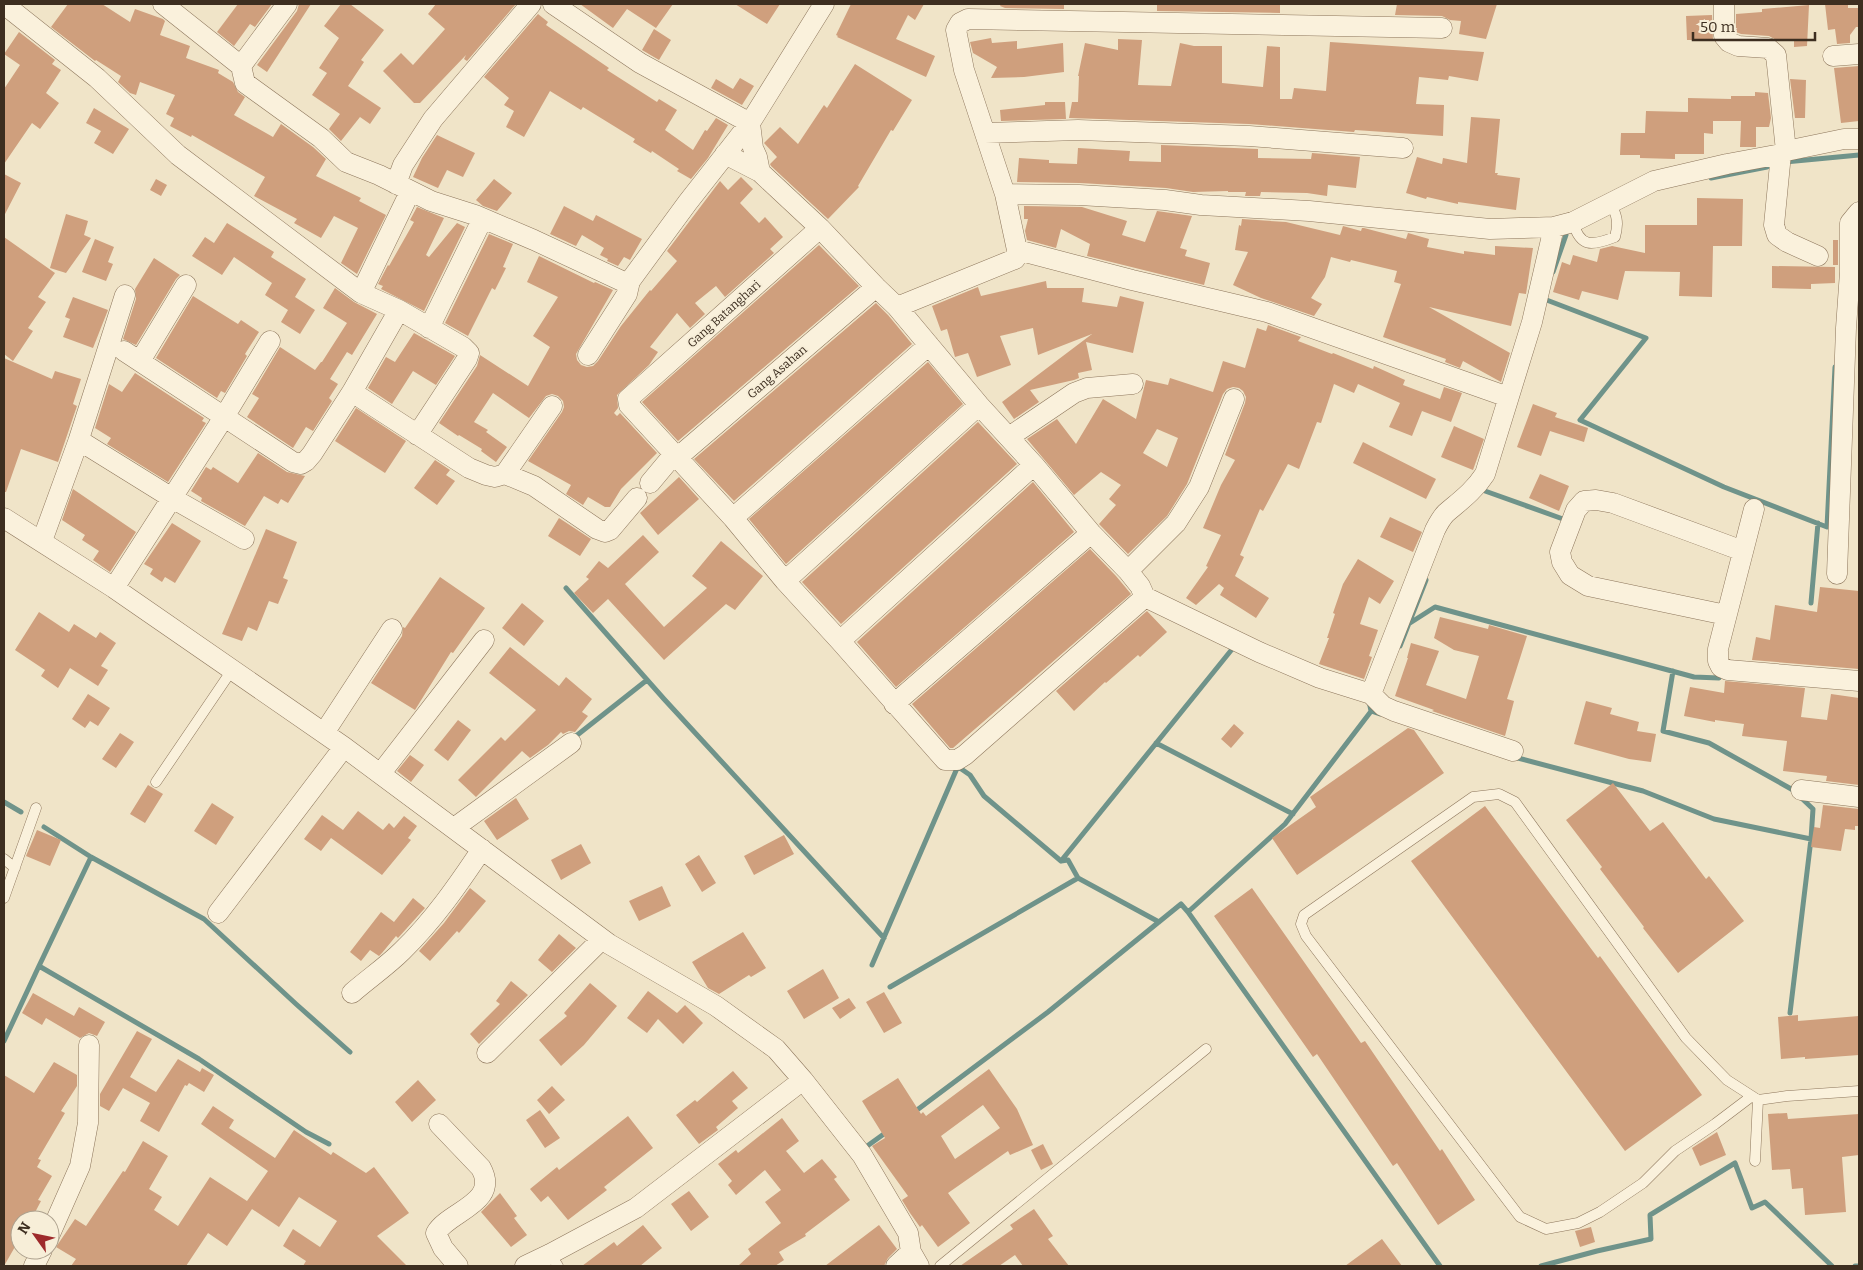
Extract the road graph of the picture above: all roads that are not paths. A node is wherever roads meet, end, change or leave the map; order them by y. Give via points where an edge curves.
1 (163, 4) edge
2 (287, 4) edge
3 (531, 4) edge
4 (553, 4) edge
5 (824, 4) edge
6 (1724, 4) edge
7 (4, 5) edge
8 (1442, 28) dead end
9 (1859, 54) edge
10 (1834, 56) dead end
11 (241, 66) junction
12 (750, 123) junction
13 (985, 133) junction
14 (1859, 139) edge
15 (1402, 148) dead end
16 (1784, 153) junction
17 (725, 154) junction
18 (760, 172) junction
19 (402, 190) junction
20 (1005, 194) junction
21 (1610, 202) junction
22 (1859, 212) edge
23 (480, 224) dead end
24 (1564, 224) junction
25 (820, 228) junction
26 (1017, 250) junction
27 (1818, 256) dead end
28 (630, 282) junction
29 (186, 284) dead end
30 (876, 287) junction
31 (361, 293) junction
32 (125, 295) dead end
33 (897, 307) junction
34 (399, 310) junction
35 (429, 328) junction
36 (1853, 328) edge
37 (270, 342) dead end
38 (929, 345) junction
39 (588, 355) dead end
40 (1133, 384) dead end
41 (352, 392) junction
42 (1508, 397) junction
43 (1234, 399) dead end
44 (979, 405) junction
45 (552, 406) dead end
46 (224, 417) junction
47 (418, 435) junction
48 (1009, 437) junction
49 (84, 444) dead end
50 (676, 455) junction
51 (1034, 465) junction
52 (506, 474) junction
53 (172, 498) junction
54 (1754, 509) dead end
55 (4, 518) edge
56 (733, 518) junction
57 (1091, 533) junction
58 (244, 539) dead end
59 (42, 542) junction
60 (1743, 551) junction
61 (1128, 571) junction
62 (1837, 574) dead end
63 (784, 581) junction
64 (114, 588) junction
65 (1145, 597) junction
66 (1726, 615) junction
67 (392, 629) dead end
68 (484, 640) dead end
69 (840, 641) junction
70 (232, 670) junction
71 (1859, 681) edge
72 (1370, 694) junction
73 (894, 704) junction
74 (324, 733) junction
75 (571, 743) dead end
76 (344, 747) junction
77 (1514, 750) dead end
78 (381, 773) junction
79 (156, 782) dead end
80 (1800, 790) dead end
81 (1859, 797) edge
82 (36, 808) dead end
83 (454, 828) junction
84 (482, 849) junction
85 (4, 859) edge
86 (15, 868) junction
87 (4, 898) edge
88 (218, 913) dead end
89 (602, 939) junction
90 (352, 993) dead end
91 (89, 1045) dead end
92 (1206, 1049) dead end
93 (487, 1053) dead end
94 (803, 1080) junction
95 (1859, 1092) edge
96 (1755, 1098) junction
97 (439, 1124) dead end
98 (1755, 1161) dead end
99 (60, 1211) edge
100 (915, 1259) edge
101 (554, 1260) edge
102 (458, 1266) edge
103 (525, 1266) edge
104 (896, 1266) edge
105 (940, 1266) edge

1 - 11 street
2 - 11 street
3 - 19 street via 433,119 403,165
4 - 12 street via 640,62
5 - 12 street
6 - 16 street via 1724,36 1729,42 1738,46 1768,48 1776,55
7 - 31 street via 98,78 178,155
8 - 13 street via 968,19 956,30 964,70
9 - 10 street
11 - 19 street via 245,83 321,138 346,162 379,175
12 - 17 street
12 - 18 street
13 - 15 street via 1078,130 1250,136
13 - 20 street
14 - 16 street via 1844,139
16 - 21 street via 1654,181
16 - 27 street via 1774,225 1777,235
17 - 18 street
17 - 28 street
18 - 25 street
19 - 28 street via 475,215
19 - 31 street
20 - 24 street via 1165,200 1490,229
20 - 26 street
21 - 24 street
21 - 24 lane via 1617,215 1615,237 1599,243 1583,241
22 - 36 street via 1850,224
23 - 35 street
24 - 42 street
25 - 30 street
25 - 50 street, Gang Batanghari via 628,399 629,406
26 - 33 street via 1015,259 1009,263
26 - 42 street via 1267,312
28 - 39 street via 628,294
29 - 46 street via 132,356
30 - 33 street
30 - 50 street, Gang Asahan
31 - 34 street
32 - 59 street
33 - 38 street
34 - 35 street
34 - 41 street
35 - 47 street via 469,353
36 - 62 street
37 - 46 street
38 - 44 street
38 - 56 street
40 - 48 street via 1087,388 1074,393
41 - 46 street via 312,454 301,464
41 - 47 street
42 - 72 street via 1485,474 1466,497 1444,514 1434,530
43 - 61 street via 1199,488 1176,523
44 - 48 street
44 - 63 street
45 - 52 street
46 - 53 street
47 - 52 street via 469,468 495,477
48 - 51 street
49 - 53 street
50 - 52 street, Gang Asahan via 613,528 604,532 534,486
50 - 56 street
51 - 57 street
51 - 69 street
53 - 58 street
53 - 64 street
54 - 60 street
55 - 59 street
56 - 63 street
57 - 61 street
57 - 73 street
59 - 64 street
60 - 66 street
60 - 66 street via 1613,503 1596,500 1584,501 1576,510 1560,552 1570,575 1588,586
61 - 65 street
63 - 69 street
64 - 70 street
65 - 72 street via 1268,656
65 - 73 street via 957,760 945,760
66 - 71 street via 1718,649 1721,667
67 - 74 street
68 - 78 street
69 - 73 street
70 - 74 street
70 - 79 lane
72 - 77 street via 1382,706 1394,711
74 - 76 street
75 - 83 street
76 - 78 street
76 - 88 street
78 - 83 street
80 - 81 street
82 - 86 lane
83 - 84 street
84 - 89 street
84 - 90 street via 457,888 402,952
85 - 86 lane
86 - 87 lane
89 - 93 street
89 - 94 street via 716,1006 776,1049
91 - 99 street via 88,1123 80,1166
92 - 105 lane
94 - 100 street via 862,1155 908,1233
94 - 101 street via 636,1208
95 - 96 lane
96 - 96 lane via 1728,1080 1686,1038 1515,802 1499,794 1473,797 1304,915 1301,924 1306,936 1520,1217 1546,1229 1578,1223 1600,1212 1643,1183 1675,1151
96 - 98 lane
97 - 102 street via 484,1175 485,1187 478,1200 440,1225 436,1233 442,1248
100 - 104 street
101 - 103 street

